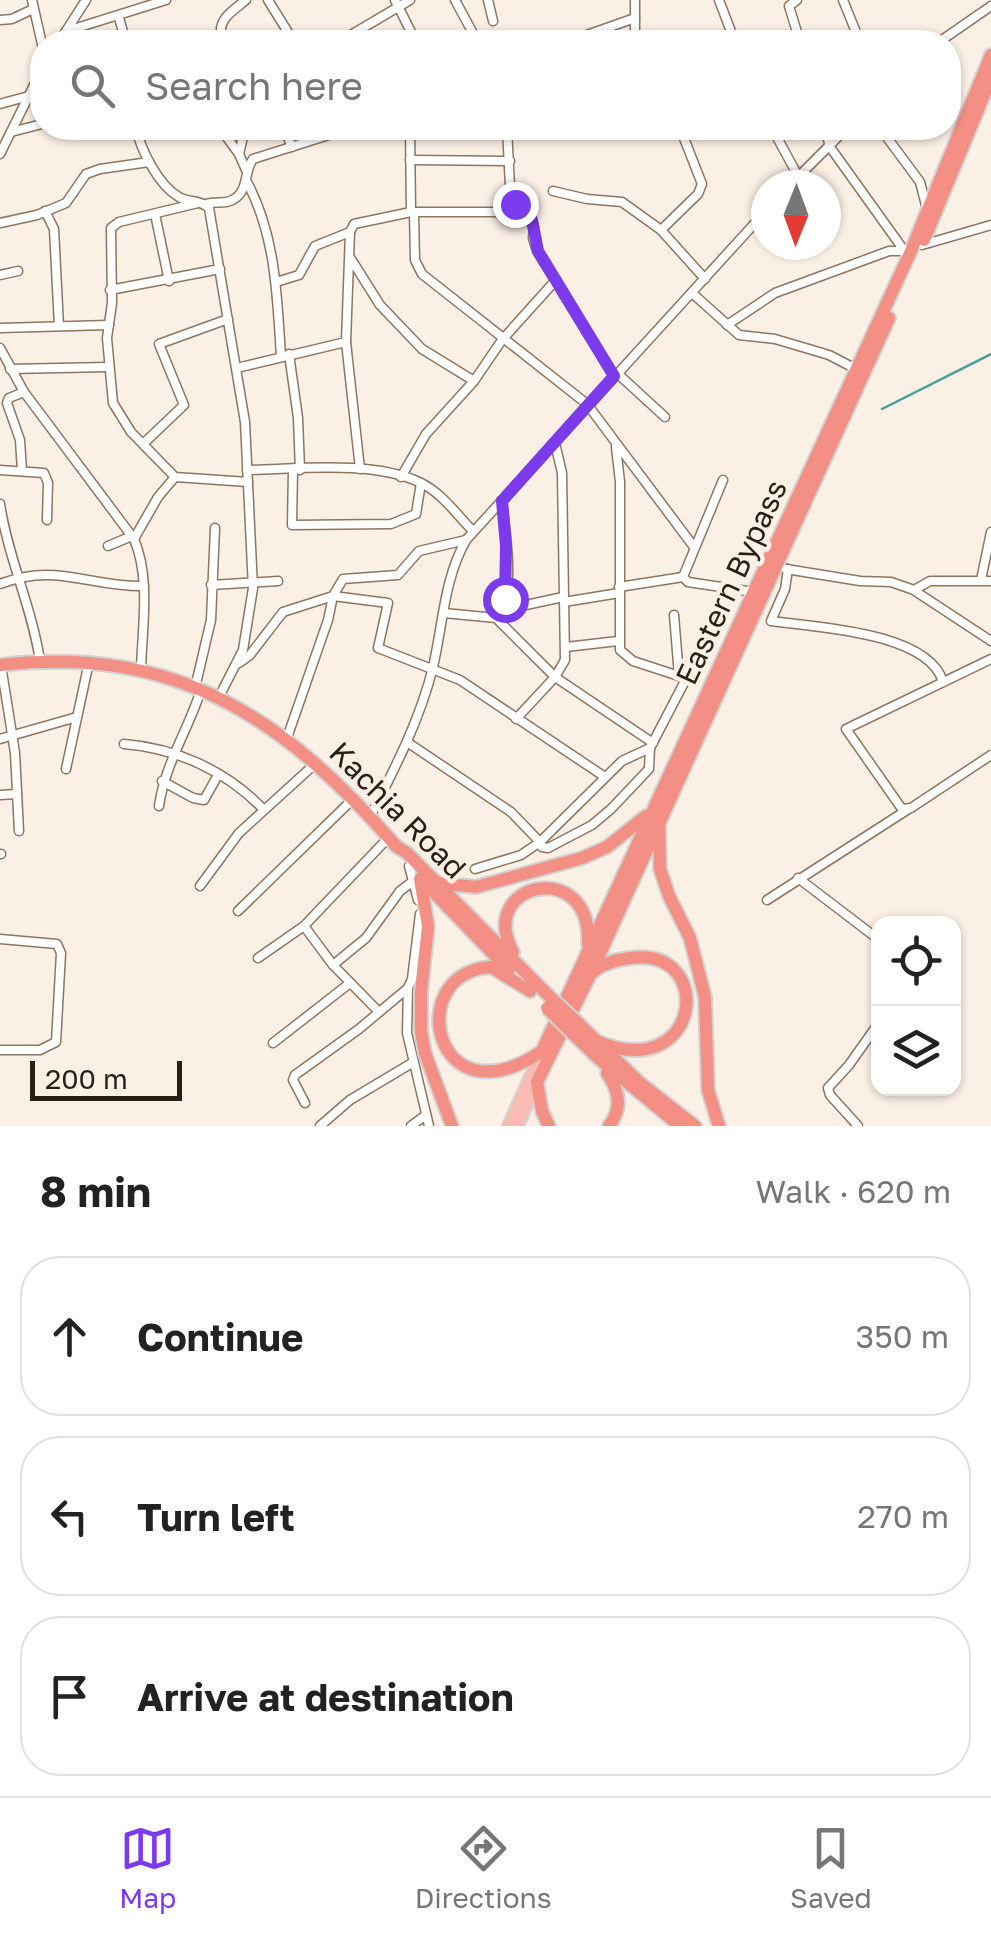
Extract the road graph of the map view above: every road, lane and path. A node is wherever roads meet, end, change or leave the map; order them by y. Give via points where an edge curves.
1 (86, 0) edge
2 (166, 0) edge
3 (246, 0) edge
4 (268, 0) edge
5 (410, 0) edge
6 (455, 0) edge
7 (488, 0) edge
8 (634, 0) edge
9 (718, 0) edge
10 (843, 0) edge
11 (790, 2) edge
12 (397, 3) edge
13 (32, 4) edge
14 (991, 6) edge
15 (119, 18) junction
16 (635, 18) junction
17 (0, 20) edge
18 (493, 21) dead end
19 (38, 30) edge
20 (68, 30) edge
21 (71, 30) edge
22 (122, 30) edge
23 (221, 30) edge
24 (287, 30) edge
25 (357, 30) edge
26 (410, 30) edge
27 (471, 30) edge
28 (601, 30) edge
29 (635, 30) edge
30 (730, 30) edge
31 (797, 30) edge
32 (855, 30) edge
33 (956, 30) edge
34 (991, 55) edge
35 (991, 78) edge
36 (30, 96) joint
37 (0, 104) edge
38 (30, 127) edge
39 (961, 127) edge
40 (11, 132) junction
41 (141, 140) edge
42 (229, 140) edge
43 (242, 140) edge
44 (289, 140) edge
45 (312, 140) edge
46 (410, 140) edge
47 (508, 140) edge
48 (685, 140) edge
49 (778, 140) edge
50 (828, 140) edge
51 (837, 140) edge
52 (889, 140) edge
53 (956, 140) edge
54 (292, 146) junction
55 (830, 147) junction
56 (0, 154) edge
57 (239, 154) junction
58 (410, 160) junction
59 (510, 161) junction
60 (149, 162) junction
61 (795, 170) edge
62 (805, 170) edge
63 (248, 172) junction
64 (247, 182) junction
65 (172, 191) junction
66 (553, 191) dead end
67 (204, 203) junction
68 (175, 208) junction
69 (927, 209) junction
70 (45, 211) junction
71 (413, 212) junction
72 (154, 214) junction
73 (520, 215) junction
74 (0, 223) edge
75 (991, 225) edge
76 (751, 228) edge
77 (661, 230) junction
78 (350, 232) junction
79 (912, 249) junction
80 (350, 258) junction
81 (220, 269) junction
82 (18, 272) dead end
83 (0, 275) edge
84 (705, 279) junction
85 (556, 280) junction
86 (169, 281) junction
87 (276, 282) junction
88 (110, 290) junction
89 (692, 293) junction
90 (228, 319) junction
91 (726, 325) junction
92 (59, 326) junction
93 (110, 326) junction
94 (0, 328) edge
95 (502, 340) junction
96 (346, 342) junction
97 (0, 348) edge
98 (285, 355) junction
99 (108, 367) junction
100 (237, 368) junction
101 (10, 369) junction
102 (856, 369) junction
103 (615, 374) junction
104 (474, 381) junction
105 (24, 392) junction
106 (587, 404) junction
107 (4, 415) edge
108 (665, 417) dead end
109 (556, 442) junction
110 (615, 442) junction
111 (143, 444) junction
112 (360, 469) junction
113 (0, 470) edge
114 (247, 470) junction
115 (296, 470) junction
116 (22, 471) junction
117 (175, 476) junction
118 (401, 476) junction
119 (723, 480) dead end
120 (248, 482) junction
121 (422, 483) junction
122 (502, 501) junction
123 (0, 504) edge
124 (47, 520) dead end
125 (215, 528) dead end
126 (473, 531) junction
127 (991, 532) edge
128 (133, 538) junction
129 (466, 540) junction
130 (108, 546) dead end
131 (694, 547) junction
132 (782, 568) junction
133 (683, 576) junction
134 (18, 577) junction
135 (278, 581) dead end
136 (986, 581) edge
137 (0, 584) edge
138 (253, 584) junction
139 (212, 585) junction
140 (144, 586) junction
141 (734, 589) junction
142 (619, 590) junction
143 (914, 590) junction
144 (754, 592) junction
145 (332, 596) junction
146 (564, 600) junction
147 (502, 610) junction
148 (444, 613) junction
149 (674, 615) dead end
150 (496, 618) junction
151 (991, 640) edge
152 (618, 641) junction
153 (566, 647) junction
154 (991, 659) edge
155 (40, 661) junction
156 (89, 662) junction
157 (238, 664) junction
158 (1, 665) edge
159 (141, 670) junction
160 (432, 670) junction
161 (555, 677) junction
162 (683, 678) junction
163 (943, 682) junction
164 (198, 689) junction
165 (218, 697) junction
166 (76, 717) junction
167 (516, 719) junction
168 (12, 736) junction
169 (287, 738) junction
170 (0, 740) edge
171 (408, 742) junction
172 (124, 744) dead end
173 (652, 746) junction
174 (175, 753) junction
175 (991, 755) edge
176 (316, 763) junction
177 (66, 769) dead end
178 (218, 775) junction
179 (605, 777) junction
180 (162, 781) junction
181 (17, 794) junction
182 (0, 795) edge
183 (353, 799) junction
184 (159, 806) dead end
185 (264, 809) junction
186 (906, 810) junction
187 (655, 814) junction
188 (370, 816) junction
189 (19, 831) dead end
190 (392, 842) junction
191 (540, 842) junction
192 (475, 869) dead end
193 (798, 878) junction
194 (416, 880) junction
195 (437, 883) junction
196 (200, 886) dead end
197 (767, 900) dead end
198 (238, 911) dead end
199 (304, 926) junction
200 (871, 935) edge
201 (0, 939) edge
202 (588, 946) junction
203 (258, 958) dead end
204 (518, 964) junction
205 (333, 965) junction
206 (591, 973) junction
207 (350, 984) junction
208 (408, 988) junction
209 (530, 991) junction
210 (549, 1003) junction
211 (379, 1012) junction
212 (575, 1028) junction
213 (871, 1034) edge
214 (594, 1040) junction
215 (274, 1043) dead end
216 (0, 1050) edge
217 (542, 1051) junction
218 (598, 1058) junction
219 (412, 1063) junction
220 (537, 1082) junction
221 (305, 1103) dead end
222 (426, 1115) junction
223 (320, 1126) edge
224 (411, 1126) edge
225 (429, 1126) edge
226 (452, 1126) edge
227 (508, 1126) edge
228 (518, 1126) edge
229 (549, 1126) edge
230 (609, 1126) edge
231 (680, 1126) edge
232 (695, 1126) edge
233 (719, 1126) edge
234 (858, 1126) edge

1 - 20 street
2 - 15 street
3 - 23 street
4 - 24 street
5 - 12 street
6 - 27 street
7 - 18 street
8 - 16 street
9 - 30 street
10 - 32 street
11 - 31 street
12 - 25 street
12 - 26 street
13 - 17 street
13 - 19 street
14 - 33 street
15 - 21 street
15 - 22 street
16 - 28 street
16 - 29 street
34 - 39 highway, Eastern Bypass
35 - 79 highway, Eastern Bypass
36 - 37 street
36 - 40 street
38 - 40 street
40 - 56 street
41 - 60 street
42 - 57 street
43 - 57 street
44 - 54 street
45 - 54 street
46 - 58 street
47 - 59 street
48 - 77 street via 702,184
49 - 61 street
50 - 55 street
51 - 55 street
52 - 69 street via 920,182
53 - 69 highway, Eastern Bypass
54 - 63 street via 253,159
55 - 62 street
55 - 79 street
57 - 63 street
58 - 59 street
58 - 71 street
59 - 73 street
60 - 65 street
60 - 70 street via 86,174 69,200
63 - 64 street
64 - 67 street via 230,201
64 - 87 street
65 - 67 street
65 - 68 street
66 - 77 street via 622,202
67 - 68 street
67 - 81 street
68 - 72 street
69 - 79 highway, Eastern Bypass
70 - 74 street
70 - 92 street via 54,229
71 - 73 street
71 - 78 street via 354,224
71 - 95 street via 422,274
72 - 86 street
72 - 88 street via 111,228
73 - 85 street via 532,220 534,243
75 - 79 street
76 - 84 street
77 - 84 street
78 - 80 street
78 - 87 street via 315,246 299,275
79 - 91 street via 889,251 774,294
79 - 102 highway, Eastern Bypass
79 - 132 highway, Eastern Bypass
80 - 96 street
80 - 104 street via 380,305 422,349
81 - 86 street
81 - 90 street
82 - 83 street
84 - 89 street
85 - 95 street
85 - 103 street
86 - 88 street
87 - 98 street
88 - 93 street
89 - 91 street
89 - 103 street
90 - 100 street
90 - 111 street via 158,344 184,404
91 - 102 street via 739,335 775,339
92 - 93 street
92 - 94 street
93 - 99 street
95 - 104 street
95 - 106 street
96 - 98 street
96 - 112 street
97 - 101 street
98 - 100 street
98 - 115 street via 298,418
99 - 101 street
99 - 111 street via 113,403
100 - 114 street
101 - 105 street
102 - 144 highway, Eastern Bypass
103 - 106 street
103 - 108 street
104 - 118 street via 426,434
105 - 107 street via 9,398
105 - 128 street
106 - 109 street
106 - 110 street
107 - 116 street via 20,440
109 - 122 street
109 - 146 street
110 - 131 street
110 - 142 street
111 - 117 street
112 - 115 street
112 - 118 street
113 - 116 street
114 - 115 street
114 - 120 street
115 - 121 street via 292,525 400,521 416,514
116 - 124 street via 44,473
117 - 120 street
117 - 128 street
118 - 121 street
119 - 131 street
120 - 138 street
121 - 126 street
122 - 126 street
122 - 147 street
123 - 134 street
125 - 139 street
126 - 129 street
127 - 136 street
128 - 130 street
128 - 140 street
129 - 145 street via 419,551 398,574 344,579
129 - 148 street
131 - 133 street
132 - 143 street
132 - 163 street via 785,590 772,621 880,635 922,658
132 - 187 highway, Eastern Bypass
133 - 141 street
133 - 142 street
134 - 137 street
134 - 140 street via 60,573
134 - 155 street
135 - 138 street
136 - 143 street via 930,581
138 - 139 street
138 - 157 street
139 - 164 street
140 - 159 street
141 - 144 street
141 - 162 street
142 - 146 street
142 - 152 street
143 - 151 street
144 - 187 highway, Eastern Bypass
145 - 157 street via 283,612
145 - 160 street via 388,603 378,648
145 - 169 street
146 - 147 street
146 - 153 street
147 - 150 street
148 - 150 street
148 - 160 street
149 - 162 street
150 - 161 street
152 - 153 street
152 - 162 street via 624,656
153 - 161 street
154 - 163 street
155 - 156 highway, Kachia Road
155 - 158 highway, Kachia Road
156 - 159 highway, Kachia Road
156 - 166 street
157 - 165 street
158 - 168 street
159 - 164 highway, Kachia Road
160 - 167 street via 460,680
160 - 171 street
161 - 167 street
161 - 173 street
162 - 173 street
163 - 186 street via 846,729
164 - 165 highway, Kachia Road
164 - 174 street
165 - 169 highway, Kachia Road
166 - 168 street
166 - 177 street
167 - 179 street
168 - 170 street
168 - 181 street
169 - 176 highway, Kachia Road
171 - 188 street
171 - 191 street via 511,812
172 - 174 street
173 - 179 street
173 - 191 street via 648,769 592,826 548,848
174 - 178 street
174 - 180 street
175 - 186 street
176 - 183 highway, Kachia Road
176 - 185 street
178 - 180 street via 204,800
178 - 185 street
179 - 191 street
180 - 184 street
181 - 182 street
181 - 189 street
183 - 188 highway, Kachia Road
183 - 198 street
185 - 196 street
186 - 193 street
187 - 195 highway via 582,858 476,887
187 - 202 highway, Eastern Bypass
187 - 206 highway, Eastern Bypass
187 - 233 highway via 660,869 706,997 708,1090
188 - 190 highway, Kachia Road
190 - 194 highway
190 - 195 highway, Kachia Road
190 - 199 street
191 - 192 street via 522,855
193 - 197 street
193 - 200 street
194 - 205 street
194 - 208 street via 421,922
194 - 209 highway
194 - 226 highway via 428,926 421,1031
195 - 204 highway, Kachia Road
199 - 203 street
199 - 205 street
201 - 216 street via 57,944 60,953 56,1042 40,1050
202 - 204 highway via 586,919 574,901 558,888 534,888 516,899 506,917 507,942
202 - 217 highway, Eastern Bypass
204 - 210 highway, Kachia Road
205 - 207 street
206 - 214 highway via 607,963 652,959 679,976 688,1004 678,1032 662,1045 632,1051
206 - 220 highway, Eastern Bypass
207 - 211 street
207 - 215 street
208 - 211 street
208 - 219 street
209 - 210 highway
209 - 217 highway via 491,966 472,970 448,992 439,1035 455,1062 486,1074 507,1072
210 - 212 highway, Kachia Road, bridge
211 - 221 street via 293,1077
212 - 214 highway, Kachia Road
212 - 218 highway
213 - 234 street via 828,1088
214 - 232 highway, Kachia Road
217 - 227 main road, Eastern Bypass
218 - 230 highway via 619,1099
218 - 231 highway
219 - 222 street
219 - 223 street
220 - 228 main road, Eastern Bypass
220 - 229 highway
222 - 224 street
222 - 225 street

